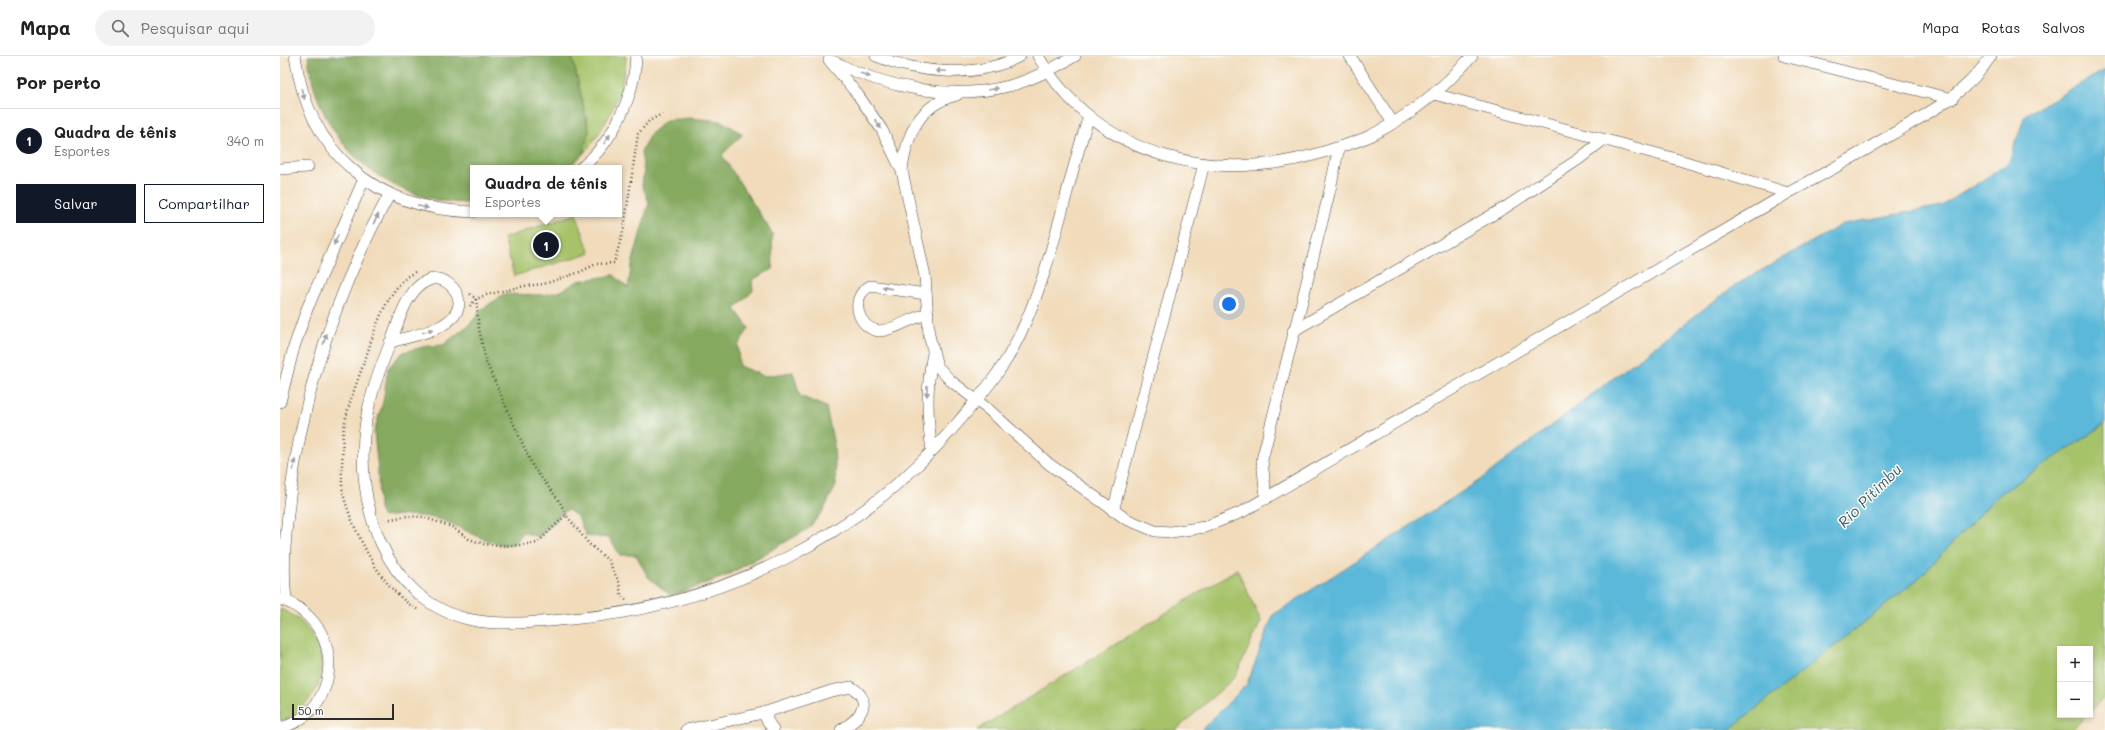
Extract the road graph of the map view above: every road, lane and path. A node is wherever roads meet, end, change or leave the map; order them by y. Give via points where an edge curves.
1 (295, 56) edge
2 (636, 56) edge
3 (876, 56) edge
4 (1020, 56) edge
5 (1038, 56) edge
6 (1075, 56) edge
7 (1350, 56) edge
8 (1472, 56) edge
9 (1784, 56) edge
10 (1991, 56) edge
11 (827, 58) edge
12 (1047, 71) junction
13 (968, 92) junction
14 (1434, 94) junction
15 (1952, 99) junction
16 (662, 114) dead end
17 (1089, 116) junction
18 (1393, 123) junction
19 (1603, 140) junction
20 (1339, 147) junction
21 (1204, 164) junction
22 (584, 165) edge
23 (308, 167) dead end
24 (280, 169) edge
25 (902, 171) junction
26 (364, 179) junction
27 (389, 194) junction
28 (1788, 194) junction
29 (470, 212) edge
30 (418, 271) dead end
31 (467, 292) dead end
32 (926, 294) junction
33 (476, 300) junction
34 (466, 310) dead end
35 (928, 314) junction
36 (1293, 331) junction
37 (390, 342) junction
38 (933, 352) junction
39 (976, 401) junction
40 (280, 402) edge
41 (932, 452) junction
42 (1266, 498) junction
43 (1113, 511) junction
44 (566, 515) junction
45 (378, 522) dead end
46 (283, 601) edge
47 (636, 611) junction
48 (422, 612) dead end
49 (763, 714) junction
50 (298, 726) edge
51 (280, 728) edge
52 (686, 730) edge
53 (773, 730) edge
54 (841, 730) edge

1 -> 26 street via 308,109 322,135 341,159
22 -> 2 street via 604,143 620,117 630,90
4 -> 3 street via 998,65 944,71 912,67
5 - 12 street
6 - 12 street
7 - 18 street
8 - 14 street
9 - 15 street
10 - 15 street via 1970,83
11 -> 13 street via 868,76 904,87 938,92
11 -> 25 street via 858,95 882,130
13 -> 12 street via 1009,86
12 - 17 street via 1064,93
13 - 25 street via 952,96 921,115 905,148
14 - 18 street
14 - 19 street
15 - 28 street
16 - 33 path via 649,121 638,134 624,228 614,263 596,264 544,284 502,290
17 - 21 street via 1114,134 1161,156
17 - 39 street via 1035,297 1011,352
18 - 20 street via 1370,136
19 - 28 street via 1697,164
19 - 36 street via 1579,160 1512,203
20 - 21 street via 1291,161 1260,166
20 - 36 street
21 - 43 street
23 - 24 street
25 - 32 street via 925,276
26 - 27 street
26 -> 40 street via 307,309
27 -> 29 street via 417,206
46 -> 27 street via 284,543 293,471 309,394 319,357 348,276
28 - 42 street
30 - 48 path via 406,276 384,309 370,342 347,415 343,435 342,472 343,492 352,522 378,573 405,603
31 - 33 path
32 - 35 street
32 -> 35 street via 870,286 862,293 857,308 865,324 879,331
33 - 34 path
33 - 44 path via 486,362 533,467 560,502
35 - 38 street
36 - 42 street via 1262,460
37 -> 37 street via 450,322 455,317 459,304 454,288 438,279 429,280 420,286 407,303
37 - 47 street via 366,420 364,473 370,515 390,560 404,579 419,595 437,606 473,620 561,620
38 - 39 street via 937,366
38 -> 41 street via 927,380
39 - 41 street
39 - 43 street via 1049,464
41 - 47 street via 866,509 803,549 724,586 686,599
42 - 43 street via 1242,512 1205,527 1171,532 1155,531
44 - 45 path via 537,543 510,546 484,544 469,539 452,527 423,516 407,516
44 - 47 path via 589,544 608,560 619,582 621,596
46 - 50 street via 303,610 316,623 326,640 330,658 329,676 323,694
49 - 52 street
49 - 53 street
49 - 54 street via 851,687 858,691 863,706 856,720
50 - 51 street

